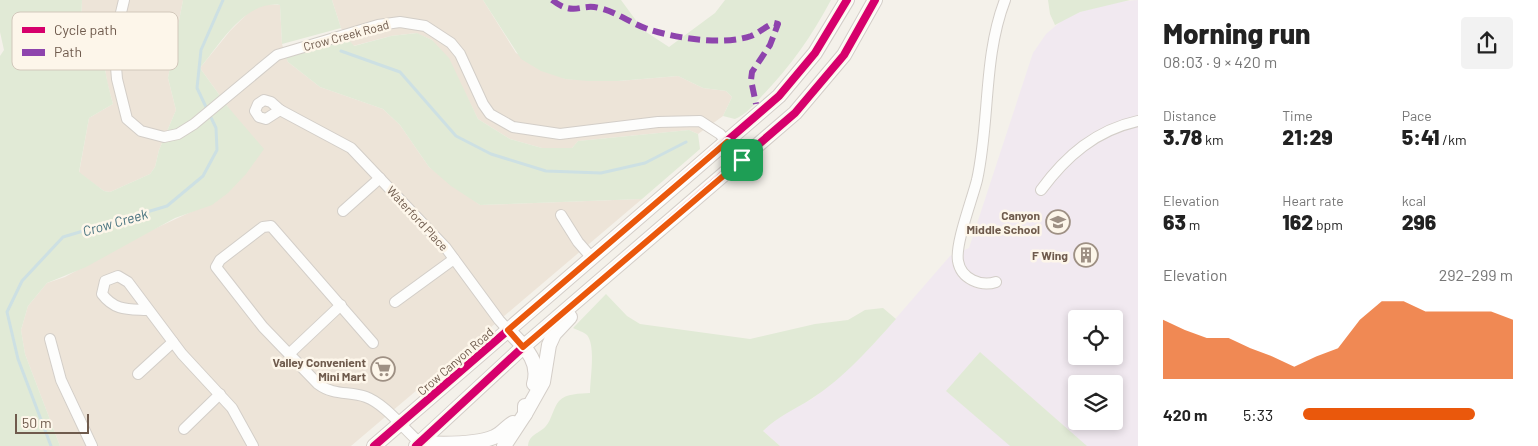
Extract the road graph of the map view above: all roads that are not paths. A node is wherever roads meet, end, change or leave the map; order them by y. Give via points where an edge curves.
1 (847, 0) edge
2 (875, 0) edge
3 (1005, 0) edge
4 (116, 70) edge
5 (280, 110) dead end
6 (1138, 121) edge
7 (727, 142) junction
8 (742, 160) junction
9 (380, 178) junction
10 (1041, 190) dead end
11 (343, 211) dead end
12 (562, 215) dead end
13 (592, 258) junction
14 (454, 259) junction
15 (996, 282) dead end
16 (592, 288) junction
17 (395, 302) dead end
18 (341, 305) junction
19 (147, 310) dead end
20 (508, 330) junction
21 (50, 339) dead end
22 (173, 342) junction
23 (373, 343) dead end
24 (523, 347) junction
25 (289, 354) junction
26 (138, 374) dead end
27 (220, 394) junction
28 (522, 418) junction
29 (399, 424) junction
30 (184, 429) dead end
31 (419, 445) edge
32 (92, 446) edge
33 (253, 446) edge
34 (374, 446) edge
35 (504, 446) edge

1 - 7 main road, Crow Canyon Road via 815,53 779,96
2 - 8 main road via 826,80 795,114
3 - 15 street via 990,62 980,165 959,244 958,260 964,274 972,280 981,284
4 - 7 street, Crow Creek Road via 127,119 141,132 164,137 178,134 194,124 277,55 400,22 425,26 451,42 490,114 513,127 560,134 658,122 700,121 712,127
5 - 9 street, Waterford Place via 351,148
6 - 10 street via 1117,127 1090,141 1064,161
7 - 8 street, Crow Creek Road
7 - 13 main road, Crow Canyon Road
8 - 16 main road
9 - 11 street, Waterford Place
9 - 14 street, Waterford Place
12 - 13 street
13 - 20 main road, Crow Canyon Road
14 - 17 street, Waterford Place
14 - 20 street, Waterford Place
16 - 24 main road
16 - 28 main road via 554,334 543,382
18 - 23 street
18 - 25 street
18 - 25 street via 271,226 263,226 220,260 216,267
19 - 22 street
20 - 24 main road
20 - 29 main road, Crow Canyon Road
21 - 32 street via 61,380
22 - 26 street
22 - 27 street
24 - 28 main road via 536,366 533,388 525,401
24 - 31 main road
25 - 29 street via 325,390 366,397
27 - 30 street
27 - 33 street via 240,420
28 - 31 main road via 488,439
28 - 35 main road
29 - 31 street
29 - 34 main road, Crow Canyon Road

